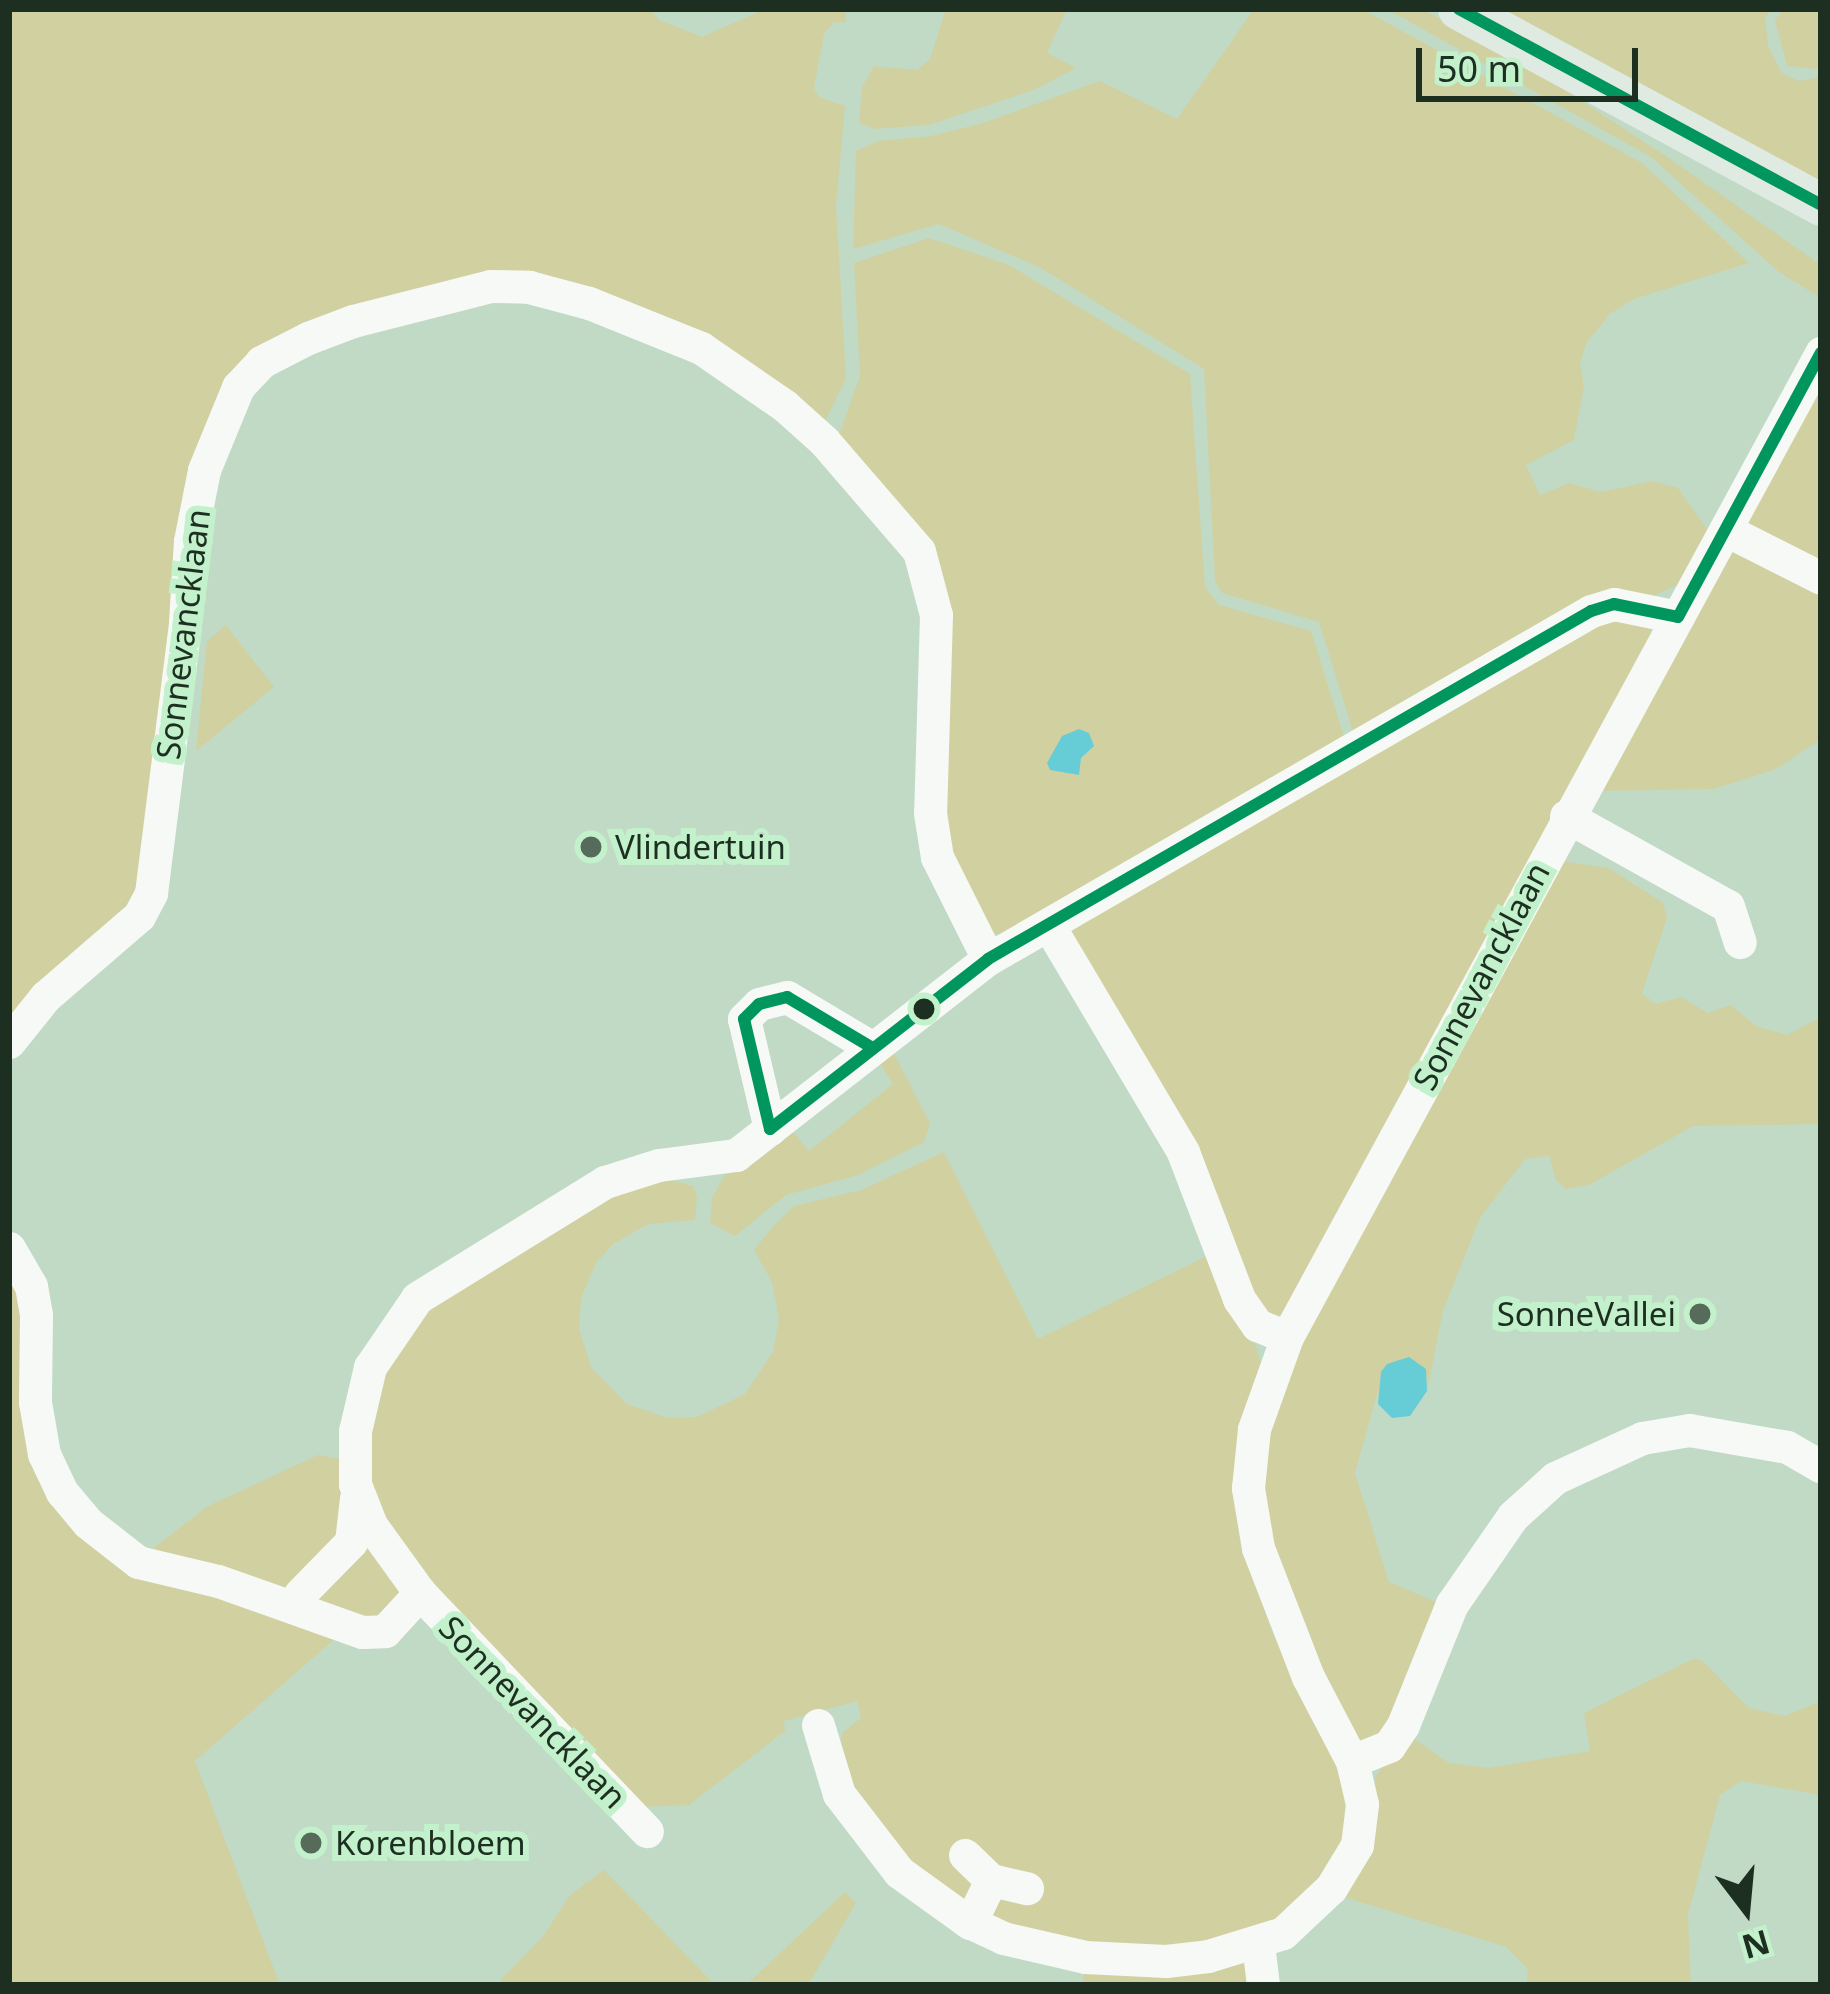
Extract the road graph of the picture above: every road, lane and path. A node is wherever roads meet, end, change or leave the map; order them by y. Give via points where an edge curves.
1 (1460, 9) edge
2 (1821, 205) edge
3 (1821, 353) edge
4 (1726, 530) junction
5 (1821, 578) edge
6 (1678, 617) junction
7 (1566, 816) junction
8 (1049, 926) junction
9 (1740, 942) dead end
10 (988, 959) junction
11 (9, 1042) edge
12 (871, 1047) junction
13 (770, 1129) junction
14 (9, 1248) edge
15 (1287, 1337) junction
16 (1821, 1466) edge
17 (355, 1484) junction
18 (420, 1593) junction
19 (300, 1594) dead end
20 (818, 1725) dead end
21 (1352, 1761) junction
22 (647, 1831) dead end
23 (965, 1855) dead end
24 (991, 1880) junction
25 (1027, 1888) dead end
26 (970, 1923) junction
27 (1258, 1944) junction
28 (1264, 1985) edge

1 - 2 main road
3 - 4 street, Sonnevancklaan
4 - 5 street
4 - 6 street, Sonnevancklaan
6 - 7 street, Sonnevancklaan
6 - 8 street, Sonnevancklaan via 1614,604 1591,611
7 - 9 street via 1728,906
7 - 15 street, Sonnevancklaan
8 - 10 street, Sonnevancklaan
8 - 15 street via 1183,1152 1239,1299 1257,1325
10 - 11 street, Sonnevancklaan via 937,856 930,813 936,615 919,550 824,441 701,348 589,303 490,286 308,338 261,362 238,387 204,470 190,541 151,893 139,916 45,997
10 - 12 street, Sonnevancklaan
12 - 13 street, Sonnevancklaan
12 - 13 street via 787,997 759,1004 745,1018
13 - 17 street, Sonnevancklaan via 736,1156 659,1165 605,1182 417,1298 370,1367 355,1431
14 - 18 street, Sonnevancklaan via 34,1300 44,1454 88,1523 138,1562 362,1632 385,1631
15 - 21 street, Sonnevancklaan via 1254,1430 1248,1488 1274,1599
16 - 21 street via 1786,1447 1689,1430 1642,1438 1555,1478 1513,1516 1452,1604 1389,1746
17 - 18 street, Sonnevancklaan via 371,1525
17 - 19 street via 351,1542
18 - 22 street, Sonnevancklaan
20 - 26 street, Sonnevancklaan via 839,1794 867,1834 899,1872
21 - 27 street, Sonnevancklaan via 1362,1804 1350,1859 1311,1911
23 - 24 street
24 - 25 street
24 - 26 street
26 - 27 street, Sonnevancklaan via 1040,1949 1128,1960
27 - 28 street

